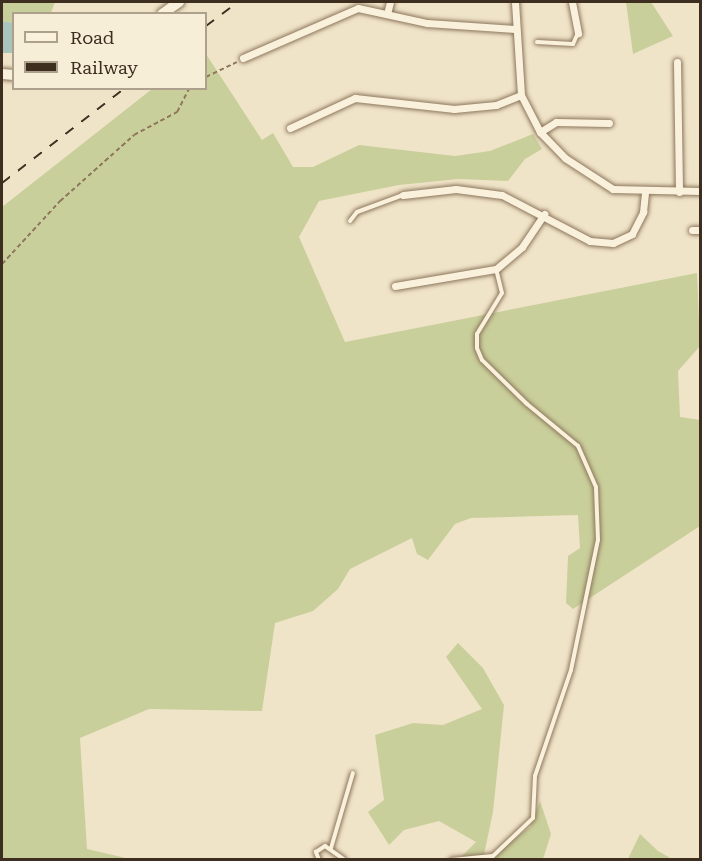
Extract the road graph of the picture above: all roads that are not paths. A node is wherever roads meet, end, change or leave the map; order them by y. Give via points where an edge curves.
1 (178, 2) edge
2 (390, 2) edge
3 (515, 2) edge
4 (573, 2) edge
5 (165, 12) edge
6 (387, 14) junction
7 (515, 29) junction
8 (578, 33) joint
9 (537, 42) dead end
10 (243, 58) road end
11 (677, 62) dead end
12 (521, 94) junction
13 (609, 123) dead end
14 (290, 128) dead end
15 (540, 132) junction
16 (700, 191) edge
17 (645, 192) junction
18 (679, 192) junction
19 (403, 195) joint
20 (544, 214) junction
21 (350, 221) dead end
22 (496, 269) junction
23 (395, 286) dead end
24 (353, 773) dead end
25 (331, 848) junction
26 (320, 860) edge
27 (345, 860) edge
28 (451, 860) edge

1 - 5 street
2 - 6 street
3 - 7 street
4 - 8 street
6 - 7 street via 427,23
6 - 10 street via 345,10
7 - 12 street
8 - 9 lane via 573,44
11 - 18 street
12 - 14 street via 496,105 454,110 355,99
12 - 15 street
13 - 15 street via 556,122
15 - 17 street via 586,176 613,189
16 - 18 street
17 - 18 street
17 - 20 street via 644,212 632,234 613,243 590,241
19 - 20 street via 456,189 502,195
19 - 21 lane via 357,212
20 - 22 street via 522,247
22 - 23 street
22 - 28 lane via 502,293 477,334 477,348 482,360 510,388 578,446 596,487 598,540 571,670 535,776 533,818 493,856
24 - 25 lane
25 - 26 lane via 316,852
25 - 27 lane

